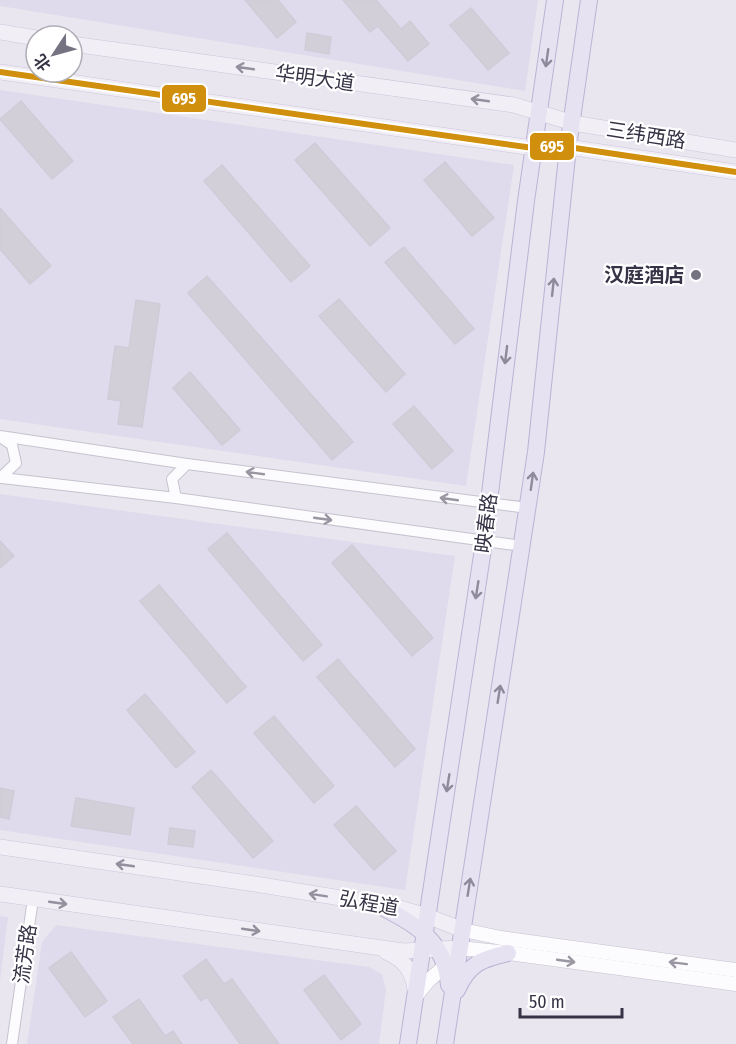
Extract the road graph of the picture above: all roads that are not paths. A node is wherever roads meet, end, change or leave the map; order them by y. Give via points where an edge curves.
1 (555, 0) edge
2 (589, 0) edge
3 (0, 32) edge
4 (24, 36) edge
5 (84, 46) edge
6 (0, 72) edge
7 (539, 114) junction
8 (565, 121) junction
9 (541, 147) junction
10 (568, 147) junction
11 (736, 150) edge
12 (736, 172) edge
13 (0, 436) edge
14 (187, 464) junction
15 (1, 478) edge
16 (176, 498) junction
17 (489, 504) junction
18 (528, 508) junction
19 (484, 542) junction
20 (522, 546) junction
21 (0, 847) edge
22 (0, 894) edge
23 (33, 899) junction
24 (376, 904) junction
25 (428, 916) junction
26 (463, 930) junction
27 (428, 945) junction
28 (372, 946) junction
29 (509, 946) junction
30 (458, 955) junction
31 (736, 970) edge
32 (736, 984) edge
33 (415, 997) junction
34 (450, 1007) junction
35 (12, 1044) edge
36 (408, 1044) edge
37 (444, 1044) edge

1 -> 7 main road, 映春路
2 - 8 main road, 映春路
3 - 4 main road
7 -> 5 main road, 华明大道 via 514,105
6 - 9 main road, 华明大道
7 - 8 main road, 华明大道
7 - 9 main road, 映春路
8 - 10 main road, 映春路
8 - 11 main road, 三纬西路
9 - 10 main road, 三纬西路
9 -> 17 main road, 映春路 via 506,355
10 - 12 main road, 三纬西路
18 -> 10 main road, 映春路
13 - 14 street
13 - 15 street via 12,445 16,463
14 - 16 street via 172,479
17 -> 14 street
15 - 16 street
16 -> 19 street
17 - 18 street
17 - 19 main road, 映春路
18 - 20 main road, 映春路
19 - 20 street
19 -> 25 main road, 映春路
26 -> 20 main road, 映春路
24 -> 21 main road, 弘程道
22 - 23 main road
23 -> 28 main road
23 - 35 street, 流芳路
24 - 25 main road, 弘程道
24 - 27 main road via 394,913
25 - 26 main road, 弘程道
25 - 27 main road, 映春路
26 - 29 street, 弘程道
26 - 30 main road, 映春路
27 - 28 main road
27 - 30 main road
27 - 33 main road, 映春路
28 - 33 main road via 408,967
29 - 30 street, 弘程道
31 -> 29 street, 弘程道
29 -> 32 street, 弘程道
29 - 34 main road via 474,965 462,979
30 - 33 street
30 - 34 main road, 映春路
33 - 36 main road, 映春路
34 - 37 main road, 映春路

